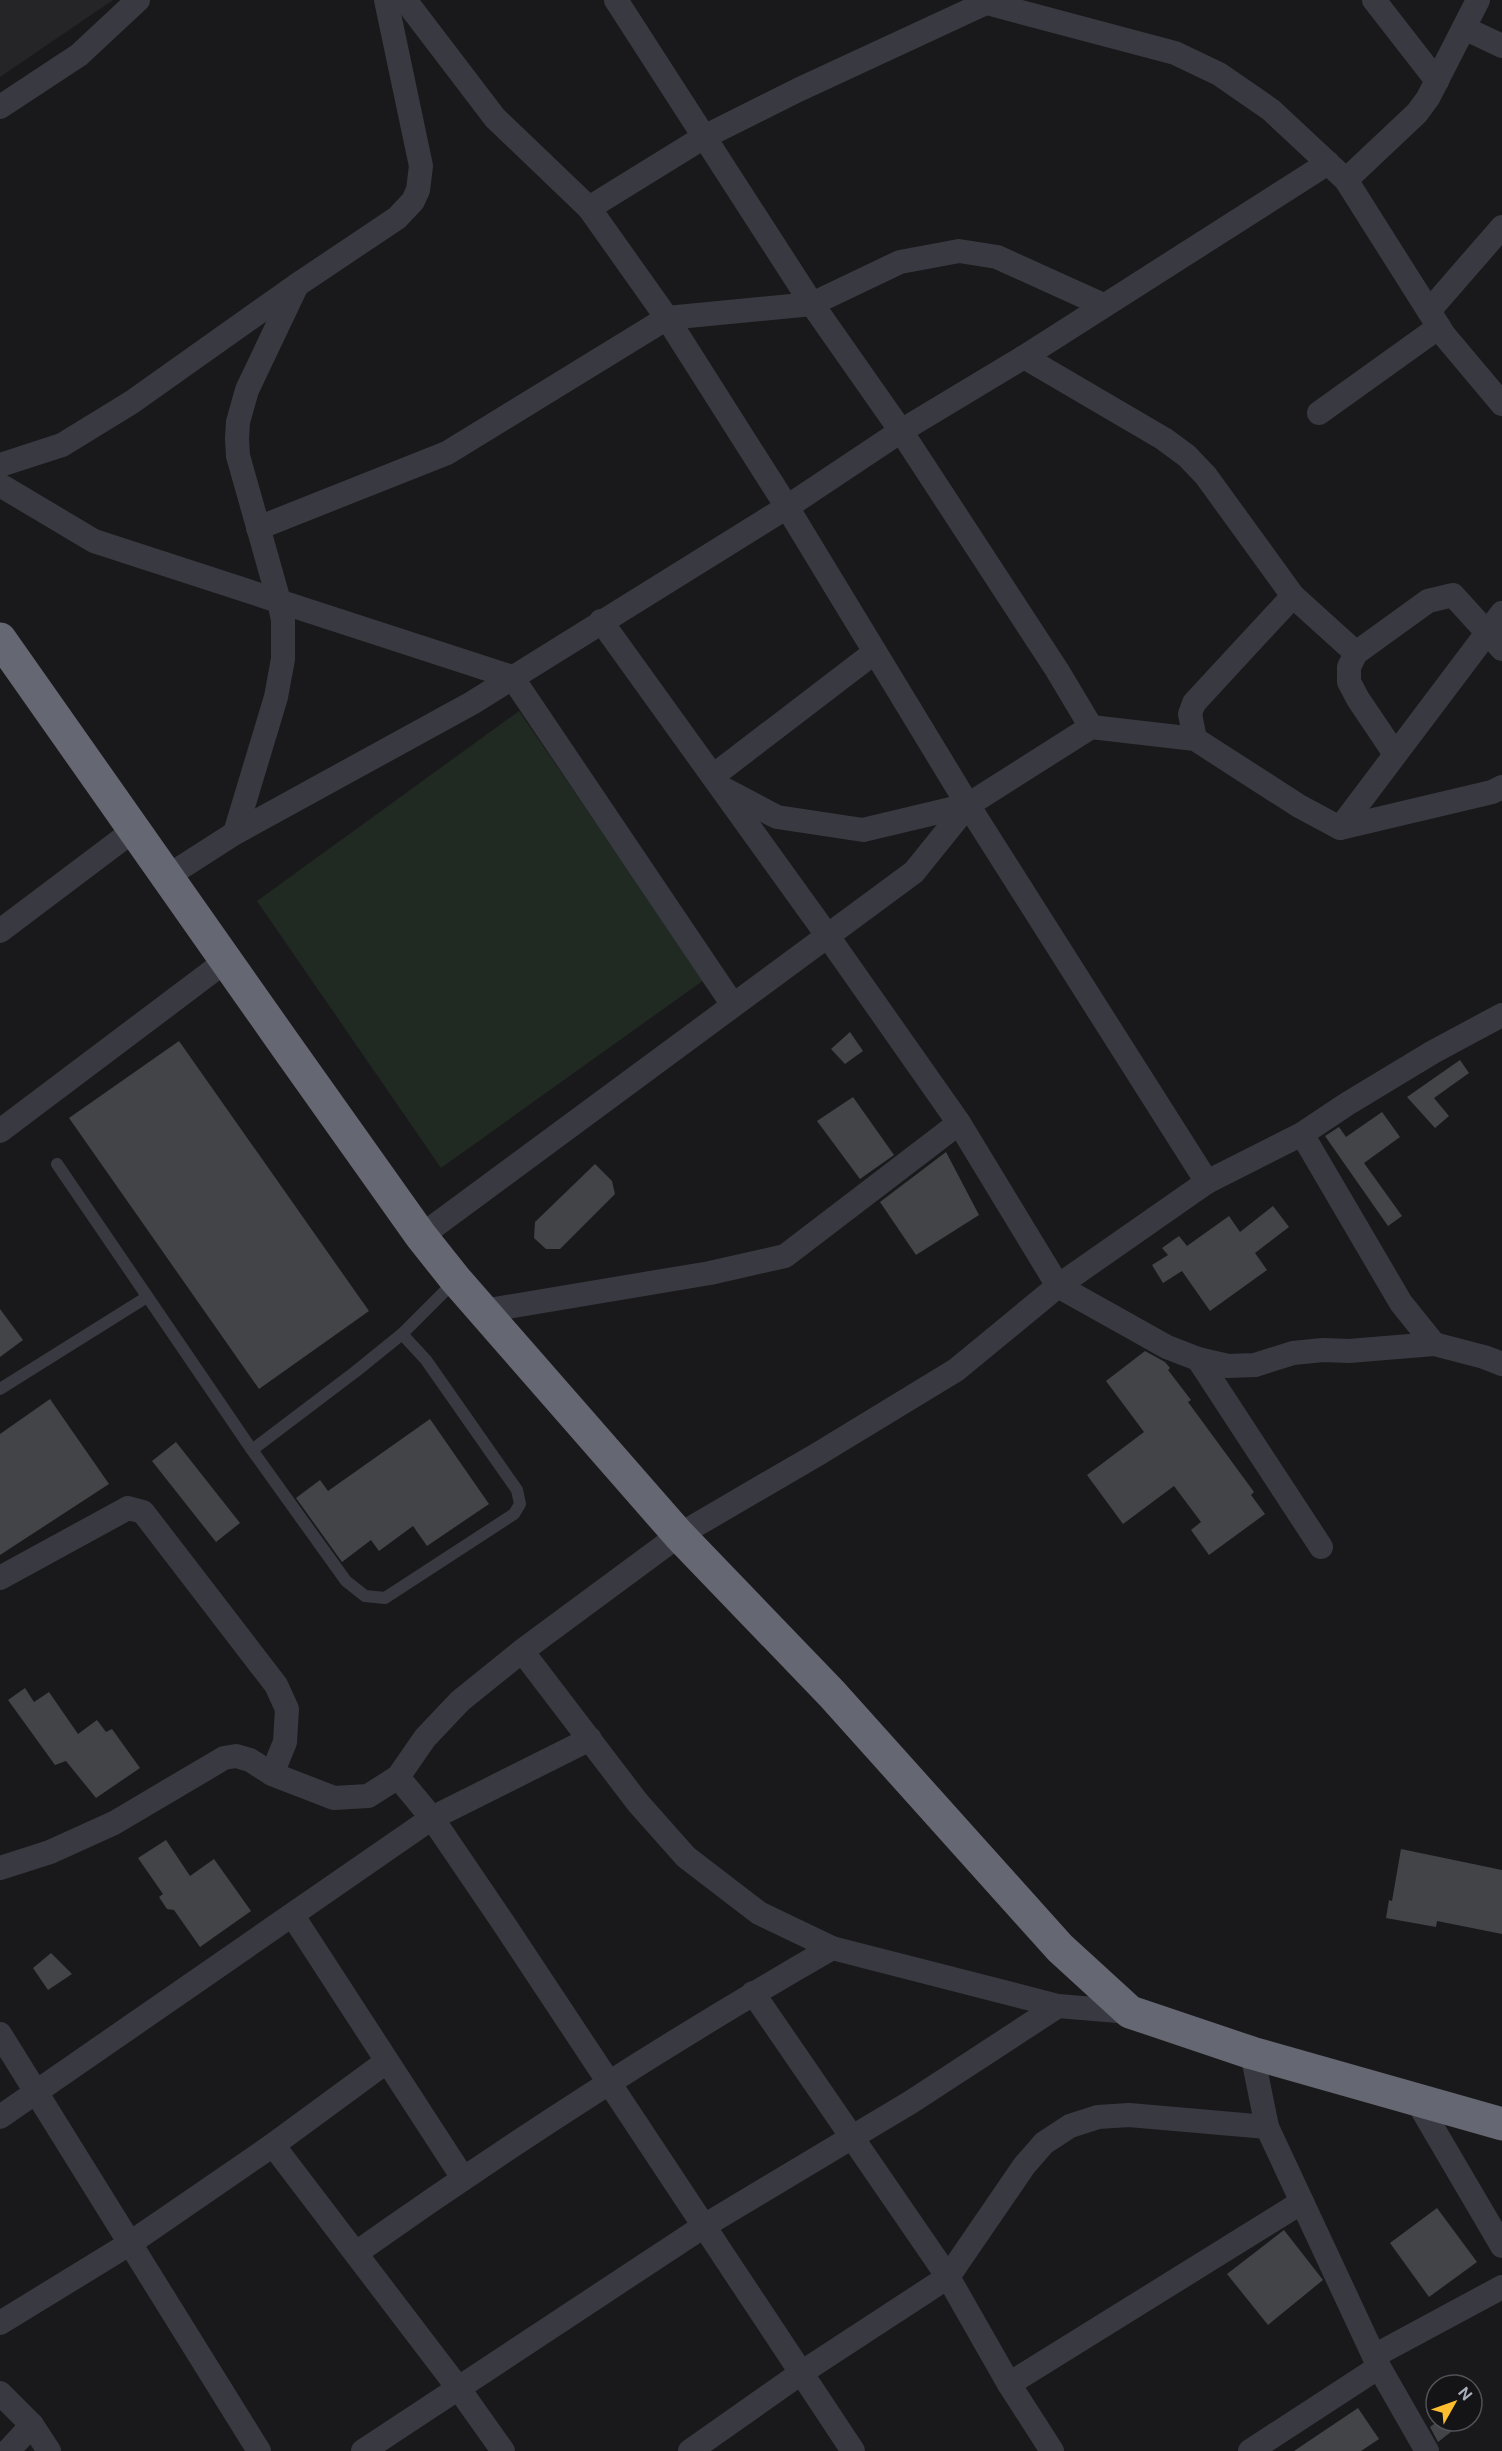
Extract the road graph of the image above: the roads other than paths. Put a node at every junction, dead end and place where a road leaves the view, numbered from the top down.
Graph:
1 (138, 0) edge
2 (386, 0) edge
3 (405, 0) edge
4 (616, 0) edge
5 (1374, 0) edge
6 (1478, 0) edge
7 (989, 2) edge
8 (1464, 28) junction
9 (1502, 46) edge
10 (1437, 81) junction
11 (0, 108) edge
12 (705, 137) junction
13 (1328, 163) junction
14 (1346, 180) junction
15 (589, 208) junction
16 (1502, 226) edge
17 (297, 285) junction
18 (812, 304) junction
19 (1103, 305) junction
20 (667, 318) junction
21 (1434, 319) junction
22 (1024, 357) junction
23 (1502, 405) edge
24 (1319, 413) dead end
25 (901, 431) junction
26 (0, 465) edge
27 (0, 485) edge
28 (787, 507) junction
29 (258, 528) junction
30 (1293, 596) junction
31 (279, 601) junction
32 (1502, 613) edge
33 (601, 621) junction
34 (1494, 640) edge
35 (875, 652) junction
36 (1356, 653) junction
37 (5, 657) edge
38 (512, 677) junction
39 (1091, 727) junction
40 (1195, 739) junction
41 (1395, 754) junction
42 (717, 782) junction
43 (1499, 791) edge
44 (968, 805) junction
45 (1340, 828) junction
46 (134, 830) junction
47 (235, 833) junction
48 (168, 876) junction
49 (4, 923) edge
50 (828, 934) junction
51 (227, 960) junction
52 (733, 1005) junction
53 (1502, 1015) edge
54 (959, 1123) junction
55 (0, 1131) edge
56 (1302, 1134) junction
57 (57, 1164) dead end
58 (1207, 1182) junction
59 (421, 1236) junction
60 (456, 1280) junction
61 (1058, 1286) junction
62 (147, 1297) junction
63 (483, 1311) junction
64 (402, 1334) junction
65 (1434, 1344) junction
66 (1198, 1359) junction
67 (1502, 1364) edge
68 (0, 1389) edge
69 (252, 1450) junction
70 (679, 1535) junction
71 (1321, 1547) dead end
72 (0, 1578) edge
73 (522, 1651) junction
74 (590, 1739) junction
75 (272, 1774) junction
76 (398, 1777) junction
77 (432, 1818) junction
78 (0, 1868) edge
79 (293, 1916) junction
80 (832, 1948) junction
81 (753, 1993) junction
82 (1058, 2007) junction
83 (1130, 2012) junction
84 (0, 2034) edge
85 (1252, 2053) junction
86 (386, 2062) junction
87 (609, 2082) junction
88 (35, 2092) junction
89 (1417, 2101) junction
90 (0, 2117) edge
91 (1502, 2124) edge
92 (1267, 2127) junction
93 (853, 2137) junction
94 (273, 2145) junction
95 (463, 2178) junction
96 (1302, 2202) junction
97 (704, 2226) junction
98 (129, 2244) junction
99 (1502, 2246) edge
100 (356, 2253) junction
101 (948, 2277) junction
102 (1502, 2287) edge
103 (0, 2323) edge
104 (1377, 2361) junction
105 (801, 2373) junction
106 (1009, 2385) junction
107 (459, 2389) junction
108 (0, 2393) edge
109 (32, 2425) junction
110 (8, 2451) edge
111 (49, 2451) edge
112 (259, 2451) edge
113 (363, 2451) edge
114 (503, 2451) edge
115 (690, 2451) edge
116 (853, 2451) edge
117 (1052, 2451) edge
118 (1250, 2451) edge
119 (1427, 2451) edge

1 - 11 street
2 - 17 street
3 - 15 street
4 - 12 street
5 - 10 street
6 - 8 street
7 - 12 street
7 - 13 street
8 - 9 street
8 - 10 street
10 - 14 street
12 - 15 street
12 - 18 street
13 - 14 street
13 - 19 street
14 - 21 street
15 - 20 street
16 - 21 street
17 - 26 street
17 - 29 street
18 - 19 street
18 - 20 street
18 - 25 street
19 - 22 street
20 - 28 street
20 - 29 street
21 - 23 street
21 - 24 street
22 - 25 street
22 - 30 street
25 - 28 street
25 - 39 street
27 - 31 street
28 - 33 street
28 - 35 street
29 - 31 street
30 - 36 street
30 - 40 street
31 - 38 street
31 - 47 street
32 - 34 street
33 - 38 street
33 - 42 street
34 - 36 street
34 - 41 street
35 - 42 street
35 - 44 street
36 - 41 street
37 - 46 highway
38 - 47 street
38 - 52 street
39 - 40 street
39 - 44 street
40 - 45 street
41 - 45 street
42 - 44 street
42 - 50 street
43 - 45 street
44 - 50 street
44 - 58 street
46 - 48 highway
46 - 49 street
47 - 48 street
48 - 51 highway
50 - 52 street
50 - 54 street
51 - 55 street
51 - 59 highway
52 - 59 street
53 - 56 street
54 - 61 street
54 - 63 street
56 - 58 street
56 - 65 street
57 - 62 lane
58 - 61 street
59 - 60 highway
60 - 63 highway
60 - 64 lane
61 - 66 street
61 - 70 street
62 - 68 lane
62 - 69 lane
63 - 70 highway
64 - 69 lane
64 - 69 lane
65 - 66 street
65 - 67 street
66 - 71 street
70 - 73 street
70 - 83 highway
72 - 75 street
73 - 74 street
73 - 76 street
74 - 77 street
74 - 80 street
75 - 76 street
75 - 78 street
76 - 77 street
77 - 79 street
77 - 87 street
79 - 86 street
79 - 88 street
80 - 81 street
80 - 82 street
81 - 87 street
81 - 93 street
82 - 83 street
82 - 93 street
83 - 85 highway
84 - 88 street
85 - 89 highway
85 - 92 street
86 - 94 street
86 - 95 street
87 - 95 street
87 - 97 street
88 - 90 street
88 - 98 street
89 - 91 highway
89 - 99 street
92 - 96 street
92 - 101 street
93 - 97 street
93 - 101 street
94 - 98 street
94 - 100 street
95 - 100 street
96 - 104 street
96 - 106 street
97 - 105 street
97 - 107 street
98 - 103 street
98 - 112 street
100 - 107 street
101 - 105 street
101 - 106 street
102 - 104 street
104 - 118 street
104 - 119 street
105 - 115 street
105 - 116 street
106 - 117 street
107 - 113 street
107 - 114 street
108 - 109 street
109 - 110 street
109 - 111 street

